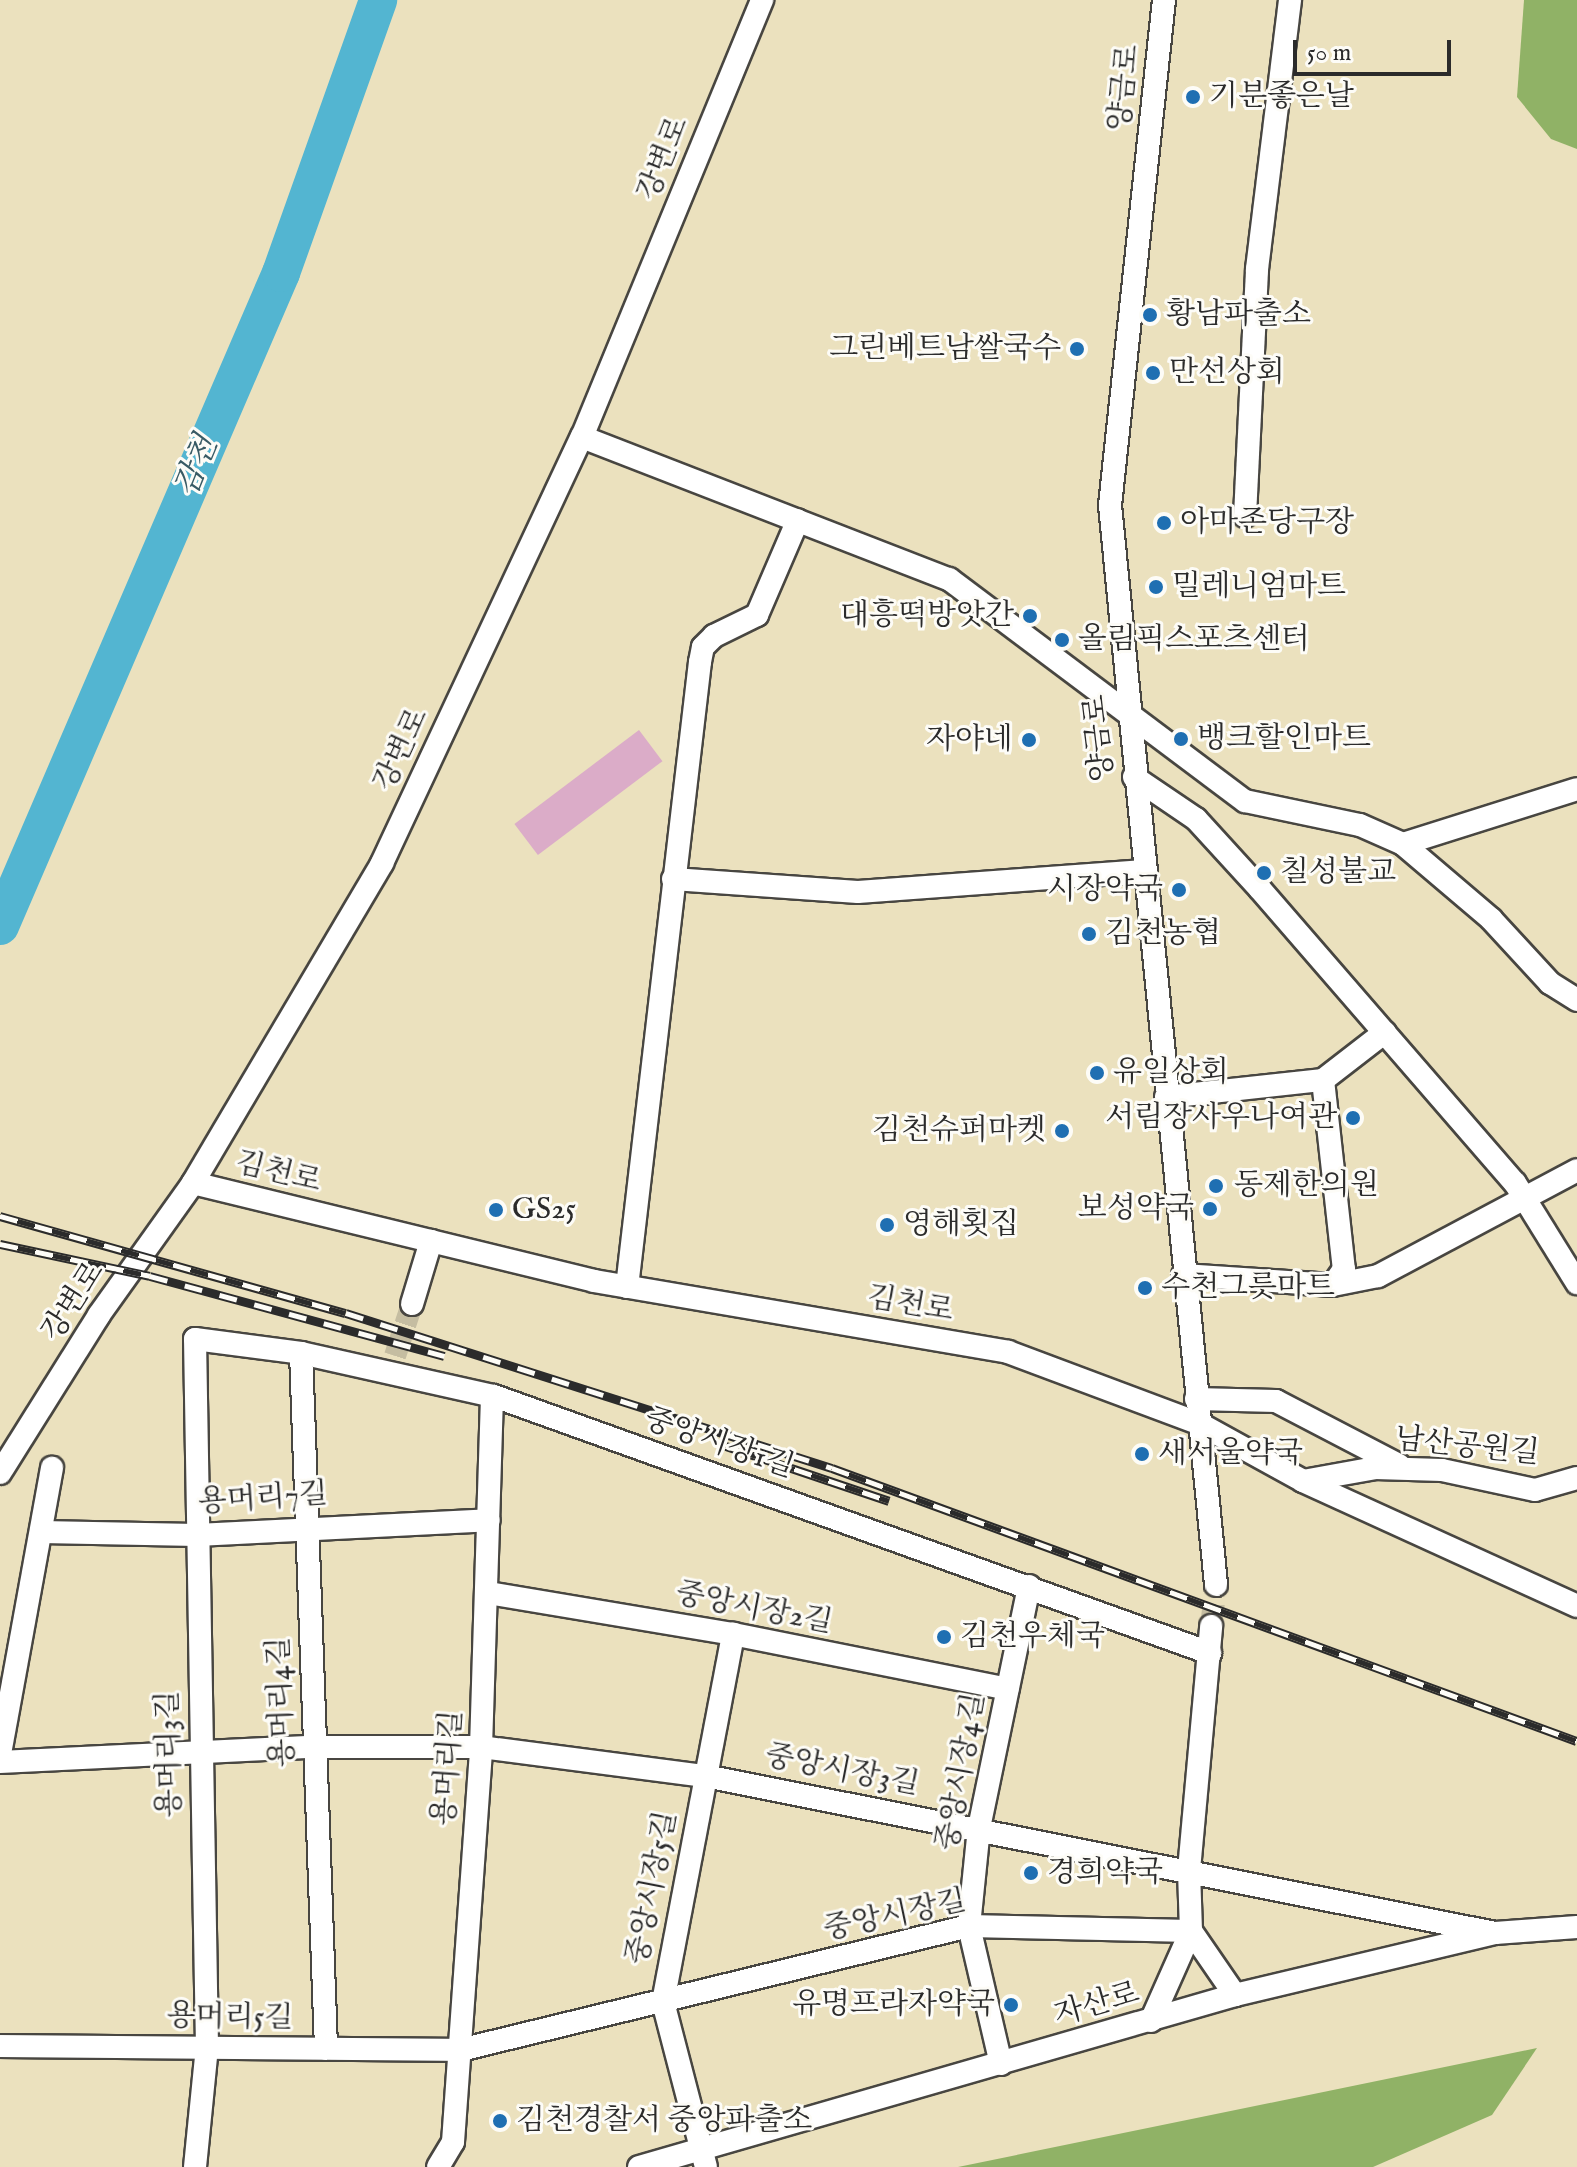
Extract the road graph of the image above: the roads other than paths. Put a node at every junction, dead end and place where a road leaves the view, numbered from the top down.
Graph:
1 (762, 0) edge
2 (1164, 0) edge
3 (1290, 0) edge
4 (582, 437) junction
5 (1245, 516) dead end
6 (798, 520) junction
7 (1127, 714) junction
8 (1134, 777) junction
9 (1577, 789) edge
10 (1403, 844) junction
11 (1144, 871) junction
12 (673, 879) junction
13 (1577, 1000) edge
14 (1385, 1032) junction
15 (1323, 1080) junction
16 (1166, 1097) junction
17 (1577, 1170) edge
18 (193, 1183) junction
19 (1524, 1198) junction
20 (431, 1241) junction
21 (1183, 1275) junction
22 (1577, 1283) edge
23 (1333, 1285) junction
24 (627, 1287) junction
25 (412, 1304) tunnel mouth
26 (195, 1339) joint
27 (301, 1353) junction
28 (492, 1396) junction
29 (1196, 1399) junction
30 (1198, 1423) junction
31 (52, 1468) dead end
32 (1408, 1469) junction
33 (0, 1473) edge
34 (1577, 1478) edge
35 (1303, 1481) junction
36 (489, 1520) junction
37 (307, 1526) junction
38 (41, 1532) junction
39 (197, 1535) junction
40 (1216, 1585) tunnel mouth
41 (1029, 1586) junction
42 (488, 1593) junction
43 (1577, 1606) edge
44 (1211, 1626) tunnel mouth
45 (733, 1634) junction
46 (1210, 1653) junction
47 (1008, 1689) junction
48 (312, 1747) junction
49 (481, 1747) junction
50 (200, 1752) junction
51 (0, 1754) edge
52 (0, 1762) edge
53 (705, 1776) junction
54 (979, 1828) junction
55 (1189, 1870) junction
56 (969, 1926) junction
57 (1577, 1927) edge
58 (1191, 1931) junction
59 (1495, 1933) junction
60 (1235, 1995) junction
61 (663, 2002) junction
62 (1151, 2021) junction
63 (0, 2046) edge
64 (207, 2047) junction
65 (326, 2049) junction
66 (460, 2050) junction
67 (1001, 2064) junction
68 (453, 2142) junction
69 (704, 2159) edge
70 (195, 2167) edge
71 (438, 2167) edge
72 (461, 2167) edge
73 (639, 2167) edge

1 - 4 street, 강변로
2 - 7 street, 양금로
3 - 5 street
4 - 6 street
4 - 18 street, 강변로
6 - 7 street
6 - 12 street
7 - 8 street, 양금로
7 - 10 street
8 - 11 street, 양금로
8 - 14 street
9 - 10 street
10 - 13 street
11 - 12 street
11 - 16 street, 양금로
12 - 24 street
14 - 15 street
14 - 19 street
15 - 16 street
15 - 23 street
16 - 21 street, 양금로
17 - 19 street
18 - 20 street, 김천로
18 - 33 street, 강변로
19 - 22 street
19 - 23 street
20 - 24 street, 김천로
20 - 25 street
21 - 23 street
21 - 29 street, 양금로
24 - 30 street, 김천로
26 - 27 street, 중앙시장1길
26 - 39 street, 용머리3길
27 - 28 street, 중앙시장1길
27 - 37 street, 용머리4길
28 - 36 street, 용머리길
28 - 41 street, 중앙시장1길
29 - 30 street, 양금로
29 - 32 street
30 - 35 street, 김천로
30 - 40 street
31 - 38 street
32 - 34 street, 남산공원길
32 - 35 street, 남산공원길
35 - 43 street, 김천로
36 - 37 street, 용머리7길
36 - 42 street, 용머리길
37 - 39 street, 용머리7길
37 - 48 street, 용머리4길
38 - 39 street, 용머리7길
38 - 51 street
39 - 50 street, 용머리3길
41 - 46 street, 중앙시장1길
41 - 47 street, 중앙시장4길
42 - 45 street, 중앙시장2길
42 - 49 street, 용머리길
44 - 46 street
45 - 47 street, 중앙시장2길
45 - 53 street, 중앙시장5길
46 - 55 street
47 - 54 street, 중앙시장4길
48 - 49 street, 중앙시장3길
48 - 50 street, 중앙시장3길
48 - 65 street, 용머리4길
49 - 53 street, 중앙시장3길
49 - 66 street, 용머리길
50 - 52 street, 중앙시장3길
50 - 64 street, 용머리3길
53 - 54 street, 중앙시장3길
53 - 61 street, 중앙시장5길
54 - 55 street, 중앙시장3길
54 - 56 street, 중앙시장4길
55 - 58 street
55 - 59 street, 중앙시장3길
56 - 58 street, 중앙시장길
56 - 61 street, 중앙시장길
56 - 67 street, 중앙시장4길
57 - 59 street, 자산로
58 - 60 street
58 - 62 street
59 - 60 street, 자산로
60 - 62 street, 자산로
61 - 66 street, 중앙시장길
61 - 69 street, 중앙시장5길
62 - 67 street, 자산로
63 - 64 street, 용머리5길
64 - 65 street, 용머리5길
64 - 70 street, 용머리3길
65 - 66 street, 용머리5길
66 - 68 street, 용머리길
67 - 69 street, 자산로
68 - 71 street, 용머리길
68 - 72 street, 용머리길
69 - 73 street, 자산로

